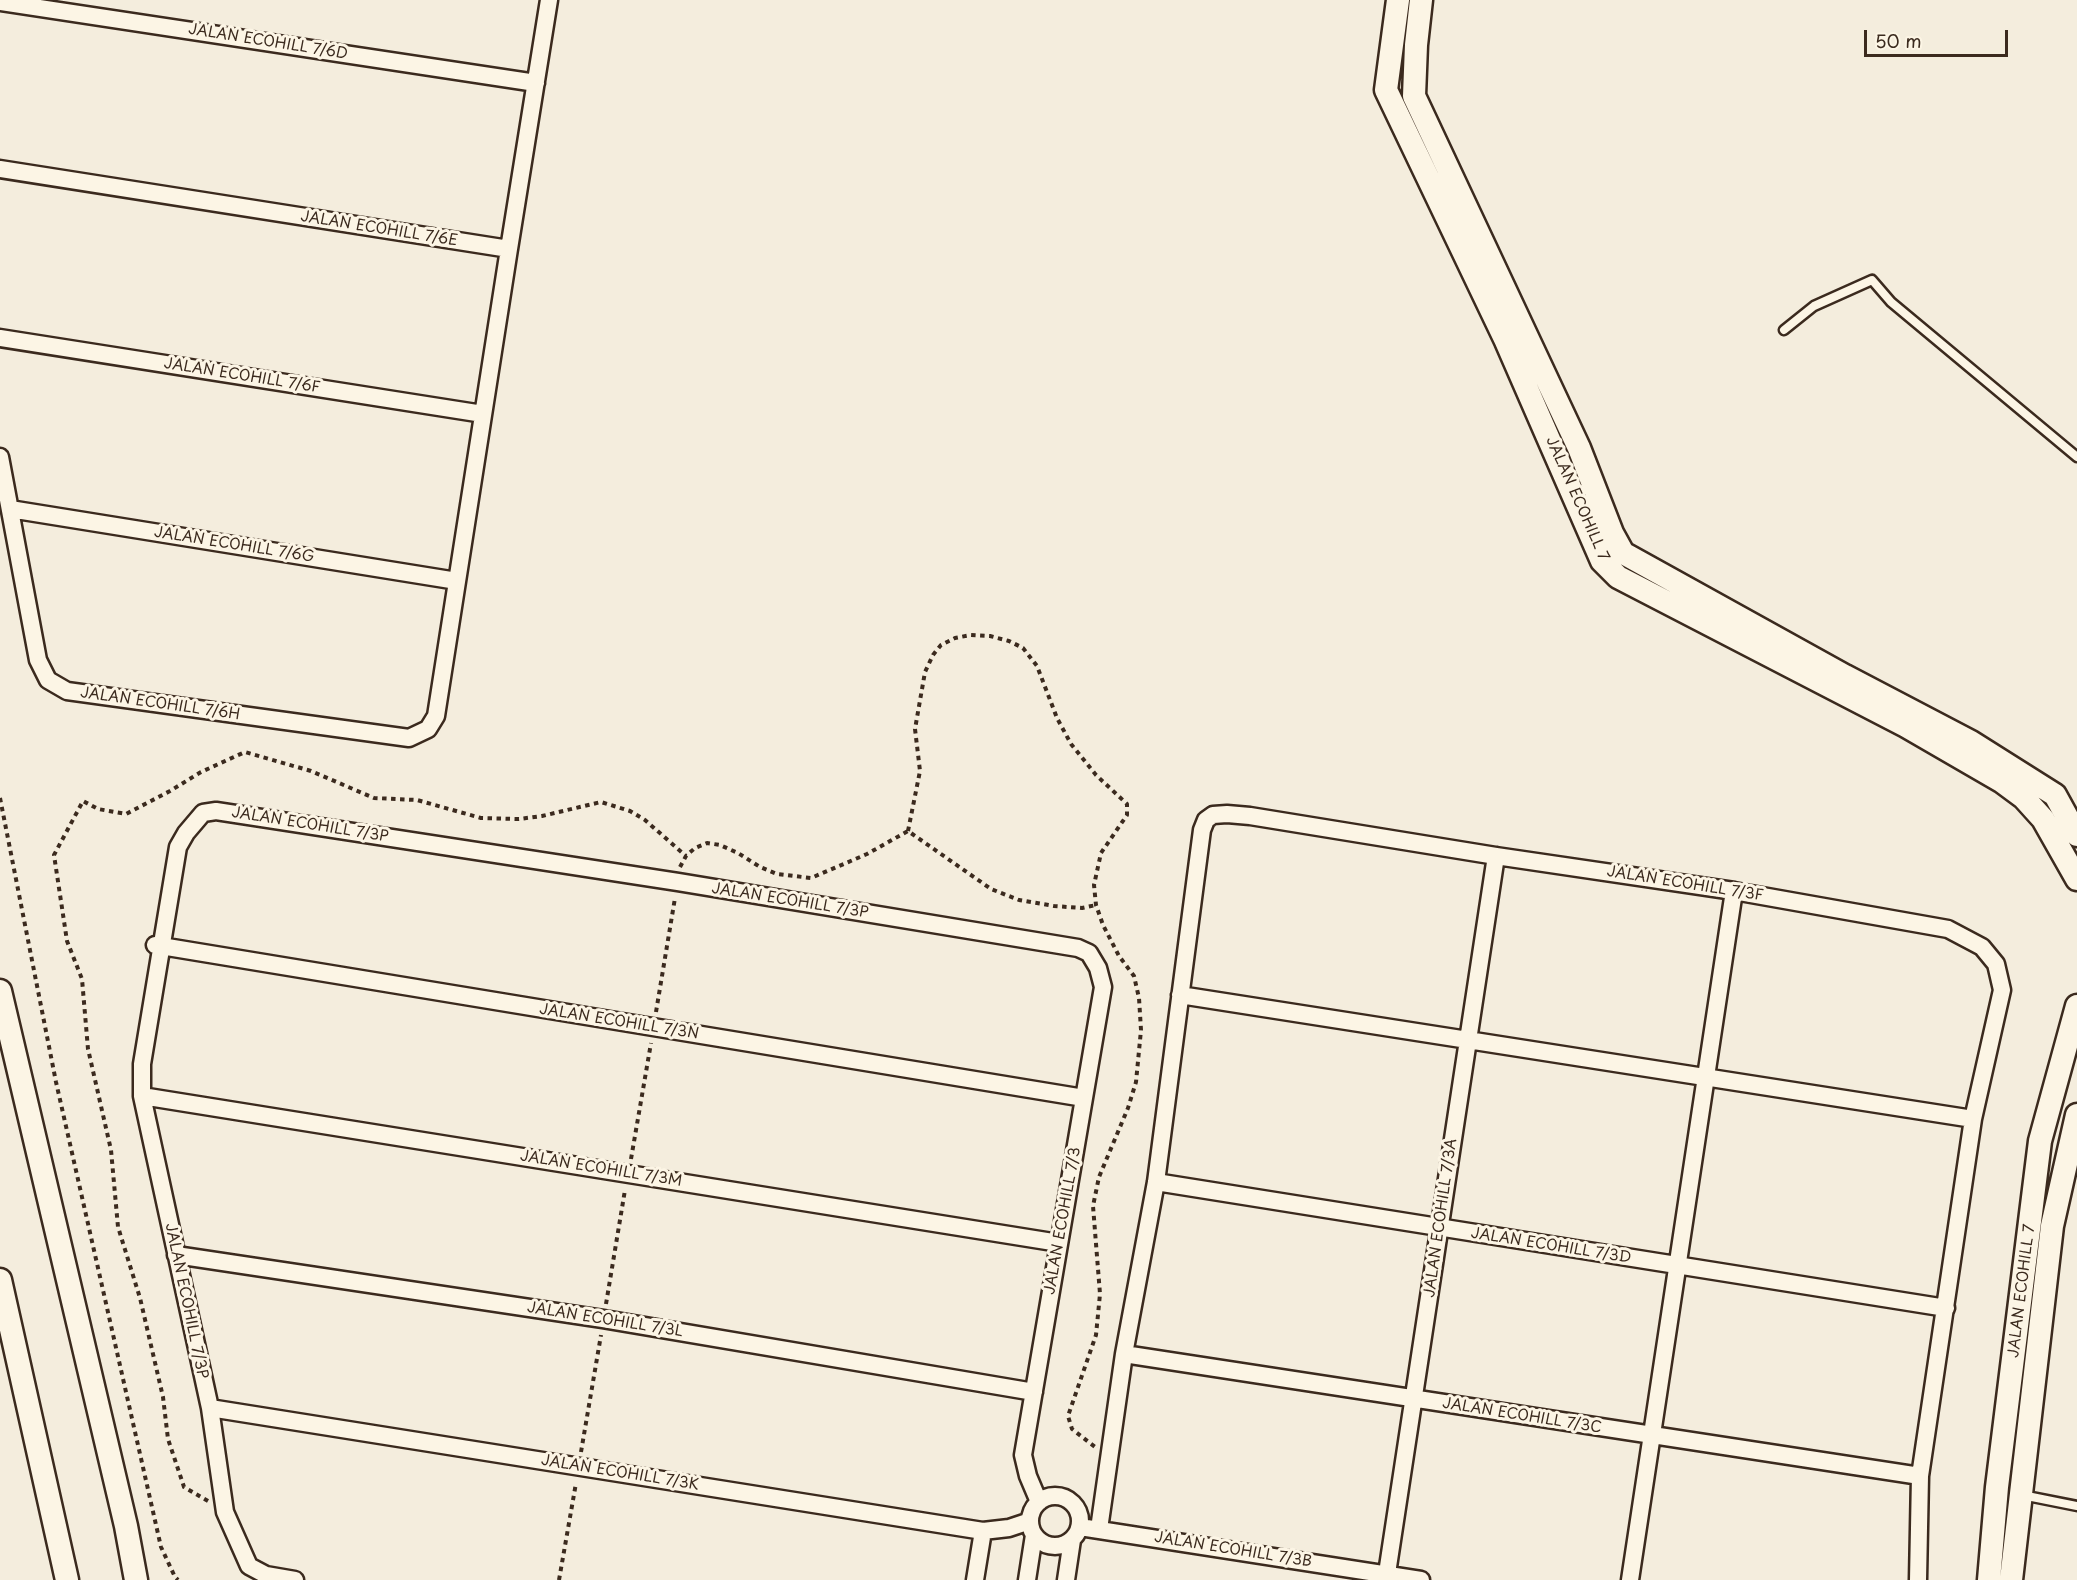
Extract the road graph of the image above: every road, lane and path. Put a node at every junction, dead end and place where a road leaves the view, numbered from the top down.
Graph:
1 (549, 0) edge
2 (1398, 0) edge
3 (1421, 0) edge
4 (0, 2) edge
5 (536, 83) junction
6 (0, 170) edge
7 (509, 249) junction
8 (1784, 330) dead end
9 (0, 338) edge
10 (483, 414) junction
11 (0, 457) edge
12 (2077, 457) edge
13 (10, 509) junction
14 (457, 581) junction
15 (0, 798) edge
16 (908, 831) junction
17 (2077, 835) edge
18 (686, 856) junction
19 (1496, 856) junction
20 (2077, 879) edge
21 (676, 882) junction
22 (1734, 891) junction
23 (1096, 905) junction
24 (158, 946) junction
25 (1078, 948) joint
26 (0, 990) edge
27 (1180, 995) junction
28 (2077, 1006) edge
29 (653, 1028) junction
30 (1468, 1041) junction
31 (1705, 1079) junction
32 (142, 1096) junction
33 (1084, 1098) junction
34 (2077, 1115) edge
35 (1973, 1119) junction
36 (628, 1173) junction
37 (1156, 1182) junction
38 (1440, 1228) junction
39 (1059, 1243) junction
40 (176, 1255) junction
41 (1677, 1266) junction
42 (0, 1280) edge
43 (1946, 1308) junction
44 (603, 1319) junction
45 (1124, 1354) junction
46 (1034, 1392) junction
47 (1414, 1399) junction
48 (210, 1408) junction
49 (1652, 1436) junction
50 (1110, 1455) junction
51 (579, 1467) junction
52 (1920, 1476) junction
53 (2022, 1495) junction
54 (1039, 1502) junction
55 (2077, 1506) edge
56 (225, 1512) junction
57 (126, 1526) junction
58 (1032, 1528) junction
59 (1099, 1529) junction
60 (983, 1531) junction
61 (1076, 1534) junction
62 (1387, 1577) edge
63 (67, 1580) edge
64 (136, 1580) edge
65 (152, 1580) edge
66 (178, 1580) edge
67 (295, 1580) edge
68 (559, 1580) edge
69 (975, 1580) edge
70 (1027, 1580) edge
71 (1066, 1580) edge
72 (1421, 1580) edge
73 (1630, 1580) edge
74 (1918, 1580) edge
75 (1989, 1580) edge
76 (2011, 1580) edge

1 - 5 street
2 - 20 street, JALAN ECOHILL 7
3 - 17 street
4 - 5 street, JALAN ECOHILL 7/6D
5 - 7 street
6 - 7 street, JALAN ECOHILL 7/6E
7 - 10 street
8 - 12 lane
9 - 10 street, JALAN ECOHILL 7/6F
10 - 14 street
11 - 13 street, JALAN ECOHILL 7/6H
13 - 14 street, JALAN ECOHILL 7/6G
13 - 14 street, JALAN ECOHILL 7/6H
15 - 66 path
16 - 18 path
16 - 23 path
16 - 23 path
18 - 21 path
18 - 56 path
19 - 22 street, JALAN ECOHILL 7/3F
19 - 27 street, JALAN ECOHILL 7/3F
19 - 30 street, JALAN ECOHILL 7/3A
21 - 24 street, JALAN ECOHILL 7/3P
21 - 25 street, JALAN ECOHILL 7/3P
21 - 29 path
22 - 31 street
22 - 35 street, JALAN ECOHILL 7/3F
23 - 50 path
24 - 29 street, JALAN ECOHILL 7/3N
24 - 32 street, JALAN ECOHILL 7/3P
25 - 33 street, JALAN ECOHILL 7/3
26 - 57 street
27 - 30 street
27 - 37 street
28 - 75 street, JALAN ECOHILL 7
29 - 33 street, JALAN ECOHILL 7/3N
29 - 36 path
30 - 31 street
30 - 38 street, JALAN ECOHILL 7/3A
31 - 35 street
31 - 41 street
32 - 36 street, JALAN ECOHILL 7/3M
32 - 40 street, JALAN ECOHILL 7/3P
33 - 39 street, JALAN ECOHILL 7/3
34 - 53 street
35 - 43 street, JALAN ECOHILL 7/3F
36 - 39 street, JALAN ECOHILL 7/3M
36 - 44 path
37 - 38 street, JALAN ECOHILL 7/3D
37 - 45 street
38 - 41 street, JALAN ECOHILL 7/3D
38 - 47 street, JALAN ECOHILL 7/3A
39 - 46 street, JALAN ECOHILL 7/3
40 - 44 street, JALAN ECOHILL 7/3L
40 - 48 street, JALAN ECOHILL 7/3P
41 - 43 street, JALAN ECOHILL 7/3D
41 - 49 street
42 - 63 street
43 - 52 street, JALAN ECOHILL 7/3F
44 - 46 street, JALAN ECOHILL 7/3L
44 - 51 path
45 - 47 street, JALAN ECOHILL 7/3C
45 - 50 street
46 - 54 street, JALAN ECOHILL 7/3
47 - 49 street, JALAN ECOHILL 7/3C
47 - 62 street, JALAN ECOHILL 7/3A
48 - 51 street, JALAN ECOHILL 7/3K
48 - 56 street, JALAN ECOHILL 7/3P
49 - 52 street, JALAN ECOHILL 7/3C
49 - 73 street
50 - 59 street
51 - 60 street, JALAN ECOHILL 7/3K
51 - 68 path
52 - 74 street, JALAN ECOHILL 7/3F
53 - 55 lane
53 - 76 street
54 - 58 street
54 - 61 street
56 - 67 street, JALAN ECOHILL 7/3P
57 - 64 street
57 - 65 street
58 - 60 street, JALAN ECOHILL 7/3K
58 - 61 street
58 - 70 street
59 - 61 street, JALAN ECOHILL 7/3B
59 - 62 street, JALAN ECOHILL 7/3B
60 - 69 street
61 - 71 street
62 - 72 street, JALAN ECOHILL 7/3B

